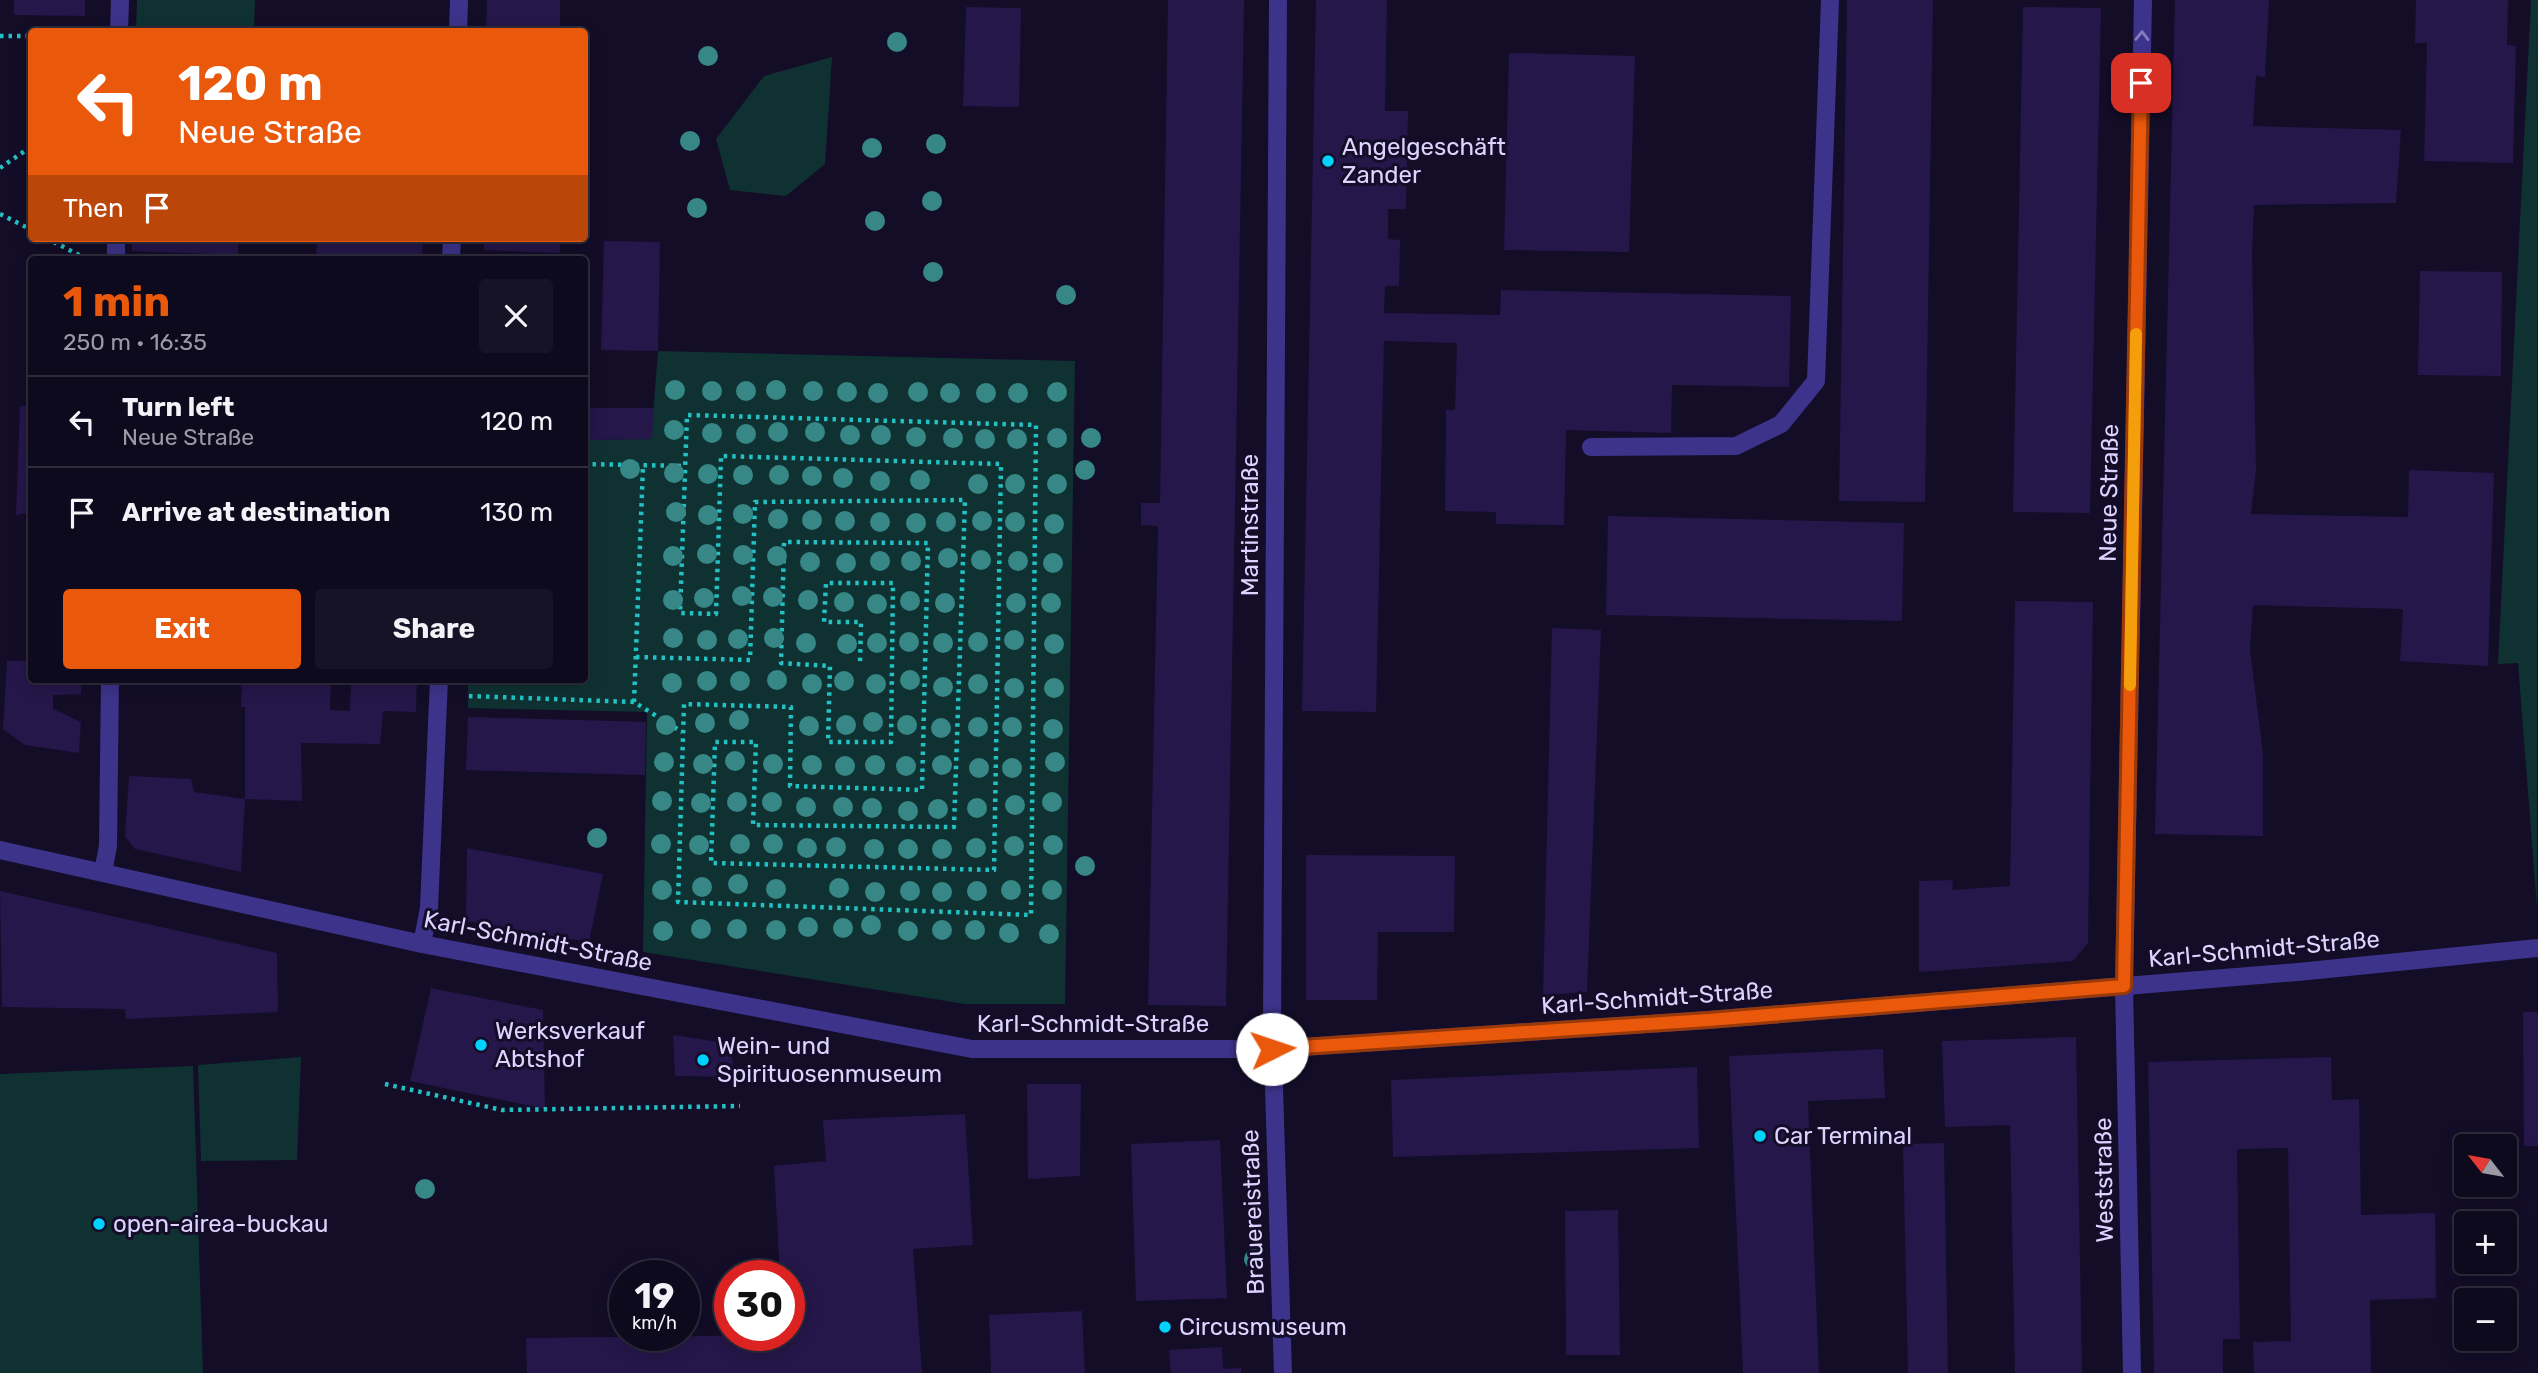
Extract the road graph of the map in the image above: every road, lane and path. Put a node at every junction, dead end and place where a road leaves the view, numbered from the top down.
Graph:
1 (120, 0) edge
2 (459, 0) edge
3 (1278, 0) edge
4 (1830, 0) edge
5 (2143, 0) edge
6 (120, 28) edge
7 (458, 28) edge
8 (0, 36) edge
9 (28, 36) edge
10 (28, 149) edge
11 (0, 168) edge
12 (0, 214) edge
13 (28, 228) edge
14 (54, 242) edge
15 (81, 256) edge
16 (1591, 447) dead end
17 (588, 464) edge
18 (643, 466) junction
19 (684, 466) junction
20 (636, 657) junction
21 (860, 664) dead end
22 (110, 683) edge
23 (438, 687) edge
24 (634, 702) junction
25 (683, 733) junction
26 (0, 850) edge
27 (103, 872) junction
28 (422, 944) junction
29 (2538, 948) edge
30 (2124, 986) junction
31 (1272, 1049) junction
32 (385, 1084) dead end
33 (740, 1106) dead end
34 (1283, 1373) edge
35 (2132, 1373) edge

1 - 6 street
2 - 7 street
3 - 31 street, Martinstraße
4 - 16 street
30 -> 5 street, Neue Straße
8 - 9 path
10 - 11 path
12 - 13 path
14 - 15 path
17 - 18 path
18 - 19 path
18 - 20 path
19 - 20 path
19 - 25 path
20 - 24 path
21 - 25 path
22 - 27 street
23 - 24 path
23 - 28 street
24 - 25 path
26 - 27 street, Karl-Schmidt-Straße
27 - 28 street, Karl-Schmidt-Straße
28 - 31 street, Karl-Schmidt-Straße
29 - 30 street, Karl-Schmidt-Straße
30 - 31 street, Karl-Schmidt-Straße
30 - 35 street, Weststraße
31 - 34 street, Brauereistraße
32 - 33 path

